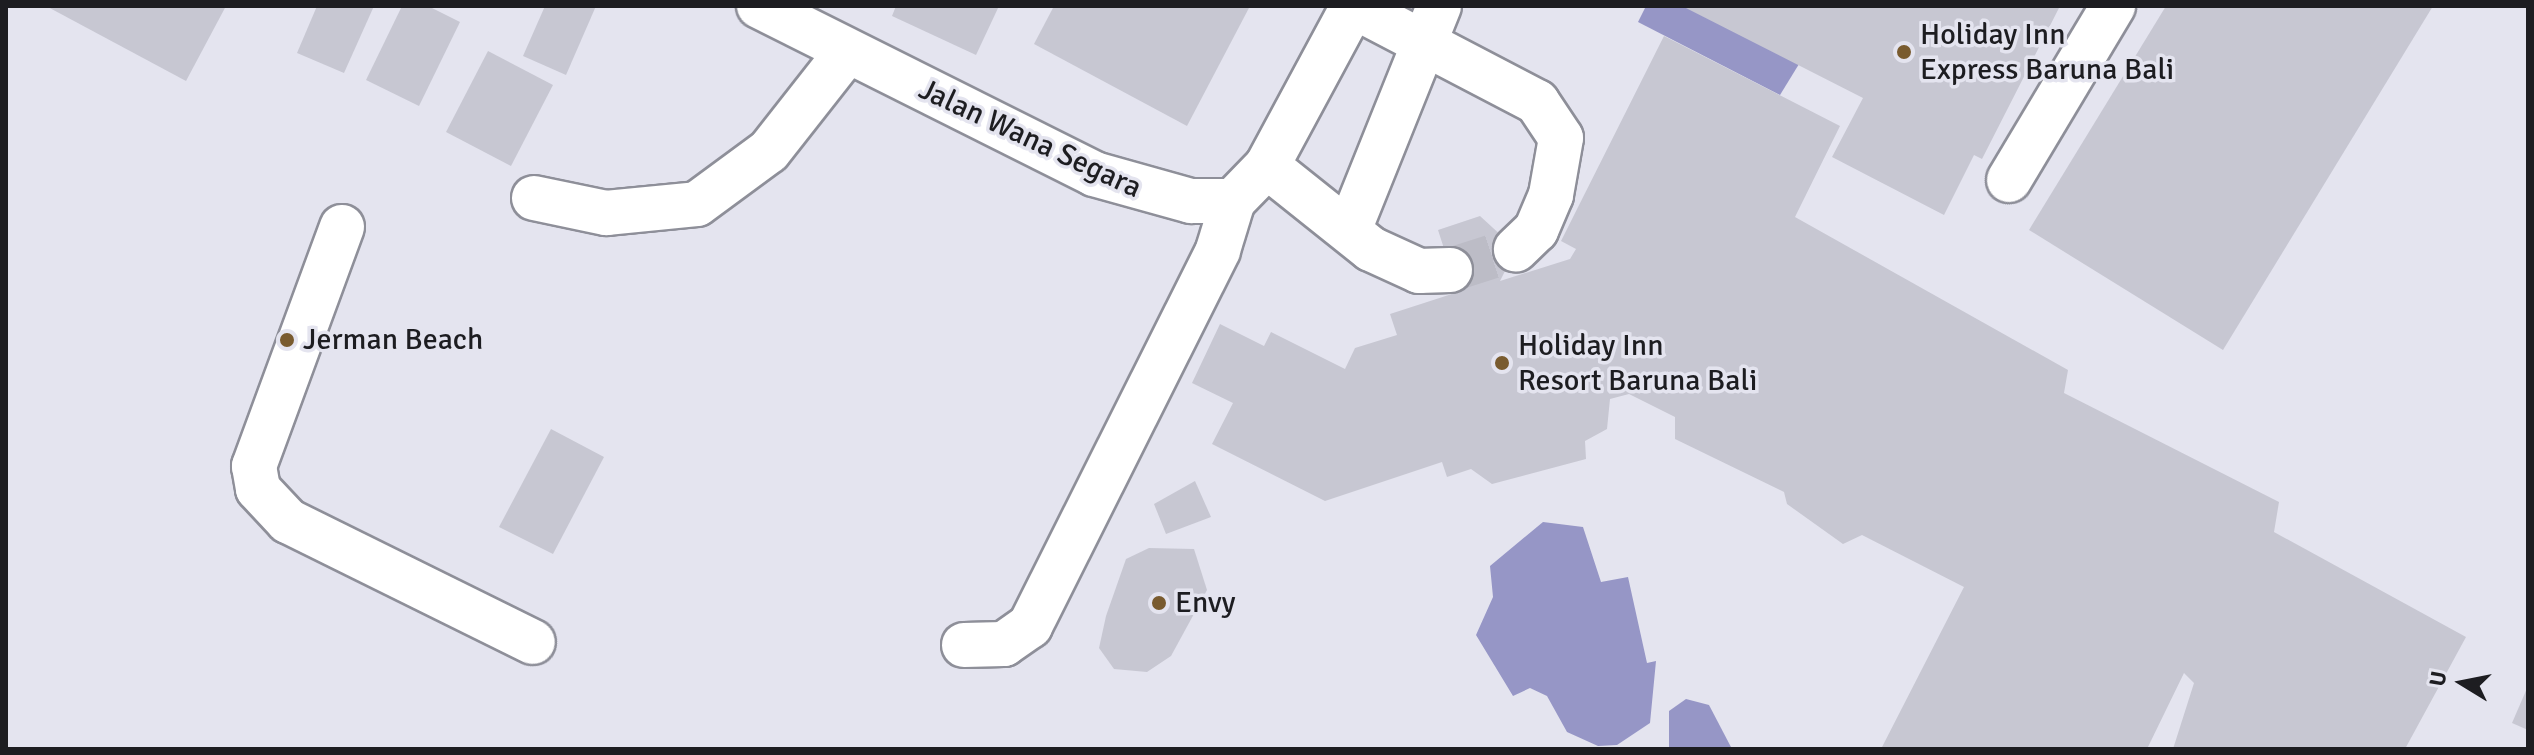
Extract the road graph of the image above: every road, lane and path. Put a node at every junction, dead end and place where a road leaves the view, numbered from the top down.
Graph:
1 (759, 6) edge
2 (1353, 6) edge
3 (2113, 6) edge
4 (1432, 24) edge
5 (846, 53) junction
6 (1267, 166) junction
7 (2009, 180) dead end
8 (534, 198) dead end
9 (1233, 201) junction
10 (342, 227) dead end
11 (1349, 230) junction
12 (1516, 249) tunnel mouth
13 (1450, 270) tunnel mouth
14 (533, 642) dead end
15 (964, 645) dead end

1 - 5 street, Jalan Wana Segara
2 - 4 street
2 - 6 street
3 - 7 street
4 - 11 street
4 - 12 street
5 - 8 street
5 - 9 street, Jalan Wana Segara
6 - 9 street
6 - 11 street
9 - 15 street
10 - 14 street
11 - 13 street

